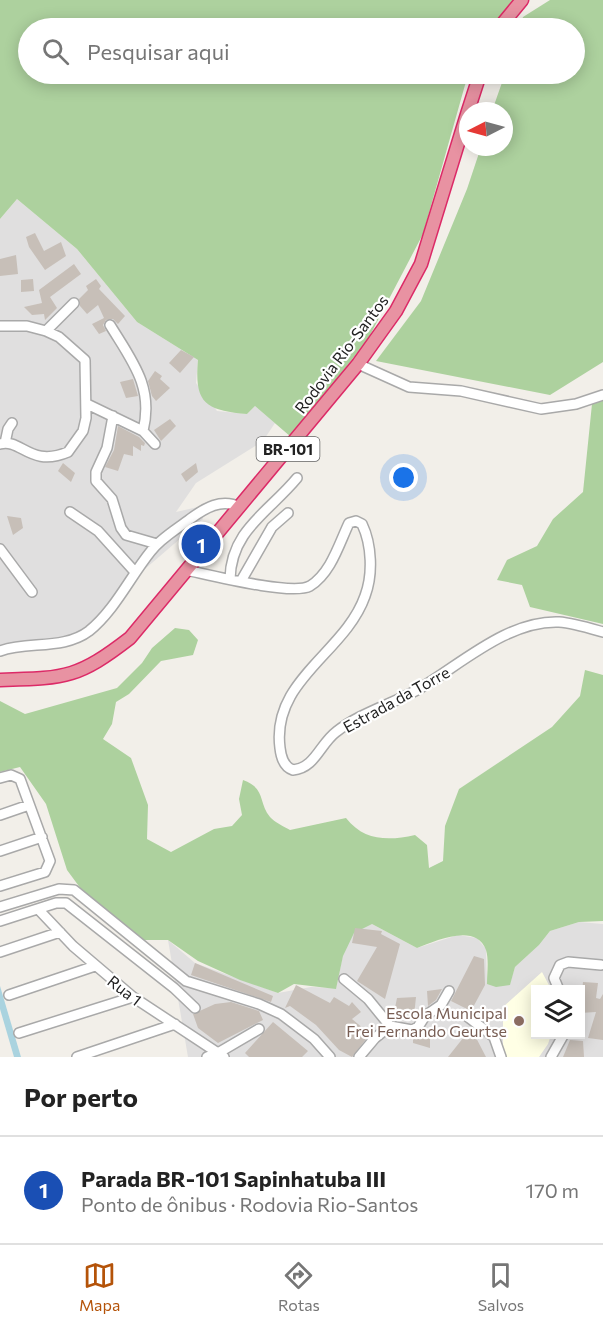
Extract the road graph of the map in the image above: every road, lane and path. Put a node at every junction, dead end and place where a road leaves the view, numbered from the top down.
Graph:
1 (522, 0) edge
2 (507, 18) edge
3 (477, 84) edge
4 (471, 102) edge
5 (459, 140) edge
6 (74, 303) dead end
7 (110, 325) dead end
8 (0, 326) edge
9 (46, 331) junction
10 (358, 364) junction
11 (603, 395) edge
12 (87, 404) junction
13 (113, 416) junction
14 (12, 423) dead end
15 (143, 431) junction
16 (3, 443) edge
17 (155, 444) dead end
18 (297, 478) dead end
19 (240, 507) junction
20 (70, 512) dead end
21 (288, 513) dead end
22 (157, 544) junction
23 (0, 549) edge
24 (186, 570) junction
25 (135, 572) junction
26 (230, 579) junction
27 (241, 581) junction
28 (32, 592) dead end
29 (603, 632) edge
30 (0, 651) edge
31 (0, 680) edge
32 (0, 778) edge
33 (29, 805) junction
34 (0, 815) edge
35 (42, 837) junction
36 (0, 851) edge
37 (0, 886) edge
38 (0, 907) edge
39 (38, 909) junction
40 (0, 921) edge
41 (60, 932) junction
42 (0, 952) edge
43 (601, 965) dead end
44 (95, 966) junction
45 (344, 980) dead end
46 (557, 985) edge
47 (449, 991) dead end
48 (9, 995) dead end
49 (133, 997) junction
50 (195, 1008) dead end
51 (468, 1017) dead end
52 (175, 1024) junction
53 (390, 1026) junction
54 (259, 1029) dead end
55 (18, 1033) dead end
56 (562, 1039) edge
57 (221, 1055) edge
58 (77, 1057) edge
59 (207, 1057) edge
60 (330, 1057) edge
61 (359, 1057) edge
62 (501, 1057) edge
63 (551, 1057) edge

1 - 2 highway
3 - 4 highway, Rodovia Rio-Santos / BR-101
5 - 10 highway, Rodovia Rio-Santos / BR-101
6 - 9 street
7 - 15 street
8 - 9 street
9 - 12 street
10 - 11 street
10 - 19 highway, Rodovia Rio-Santos / BR-101
12 - 13 street
12 - 16 street
13 - 15 street
13 - 22 street
14 - 16 street
15 - 17 street
18 - 26 street
19 - 22 street
19 - 24 highway, Rodovia Rio-Santos / BR-101
20 - 25 street
21 - 27 street
22 - 25 street
23 - 28 street
24 - 26 street, Estrada da Torre
24 - 31 highway, Rodovia Rio-Santos / BR-101
25 - 30 street
26 - 27 street, Estrada da Torre
27 - 29 street, Estrada da Torre
32 - 33 street
33 - 34 street
33 - 35 street
35 - 36 street
35 - 37 street
38 - 60 street
39 - 40 street
39 - 41 street, Rua 1
39 - 50 street
41 - 42 street
41 - 44 street, Rua 1
43 - 46 street
44 - 48 street
44 - 49 street, Rua 1
45 - 53 street
47 - 53 street
49 - 52 street, Rua 1
49 - 55 street
51 - 62 street
52 - 57 street, Rua 1
52 - 58 street
53 - 61 street
54 - 57 street
56 - 63 street
57 - 59 street

